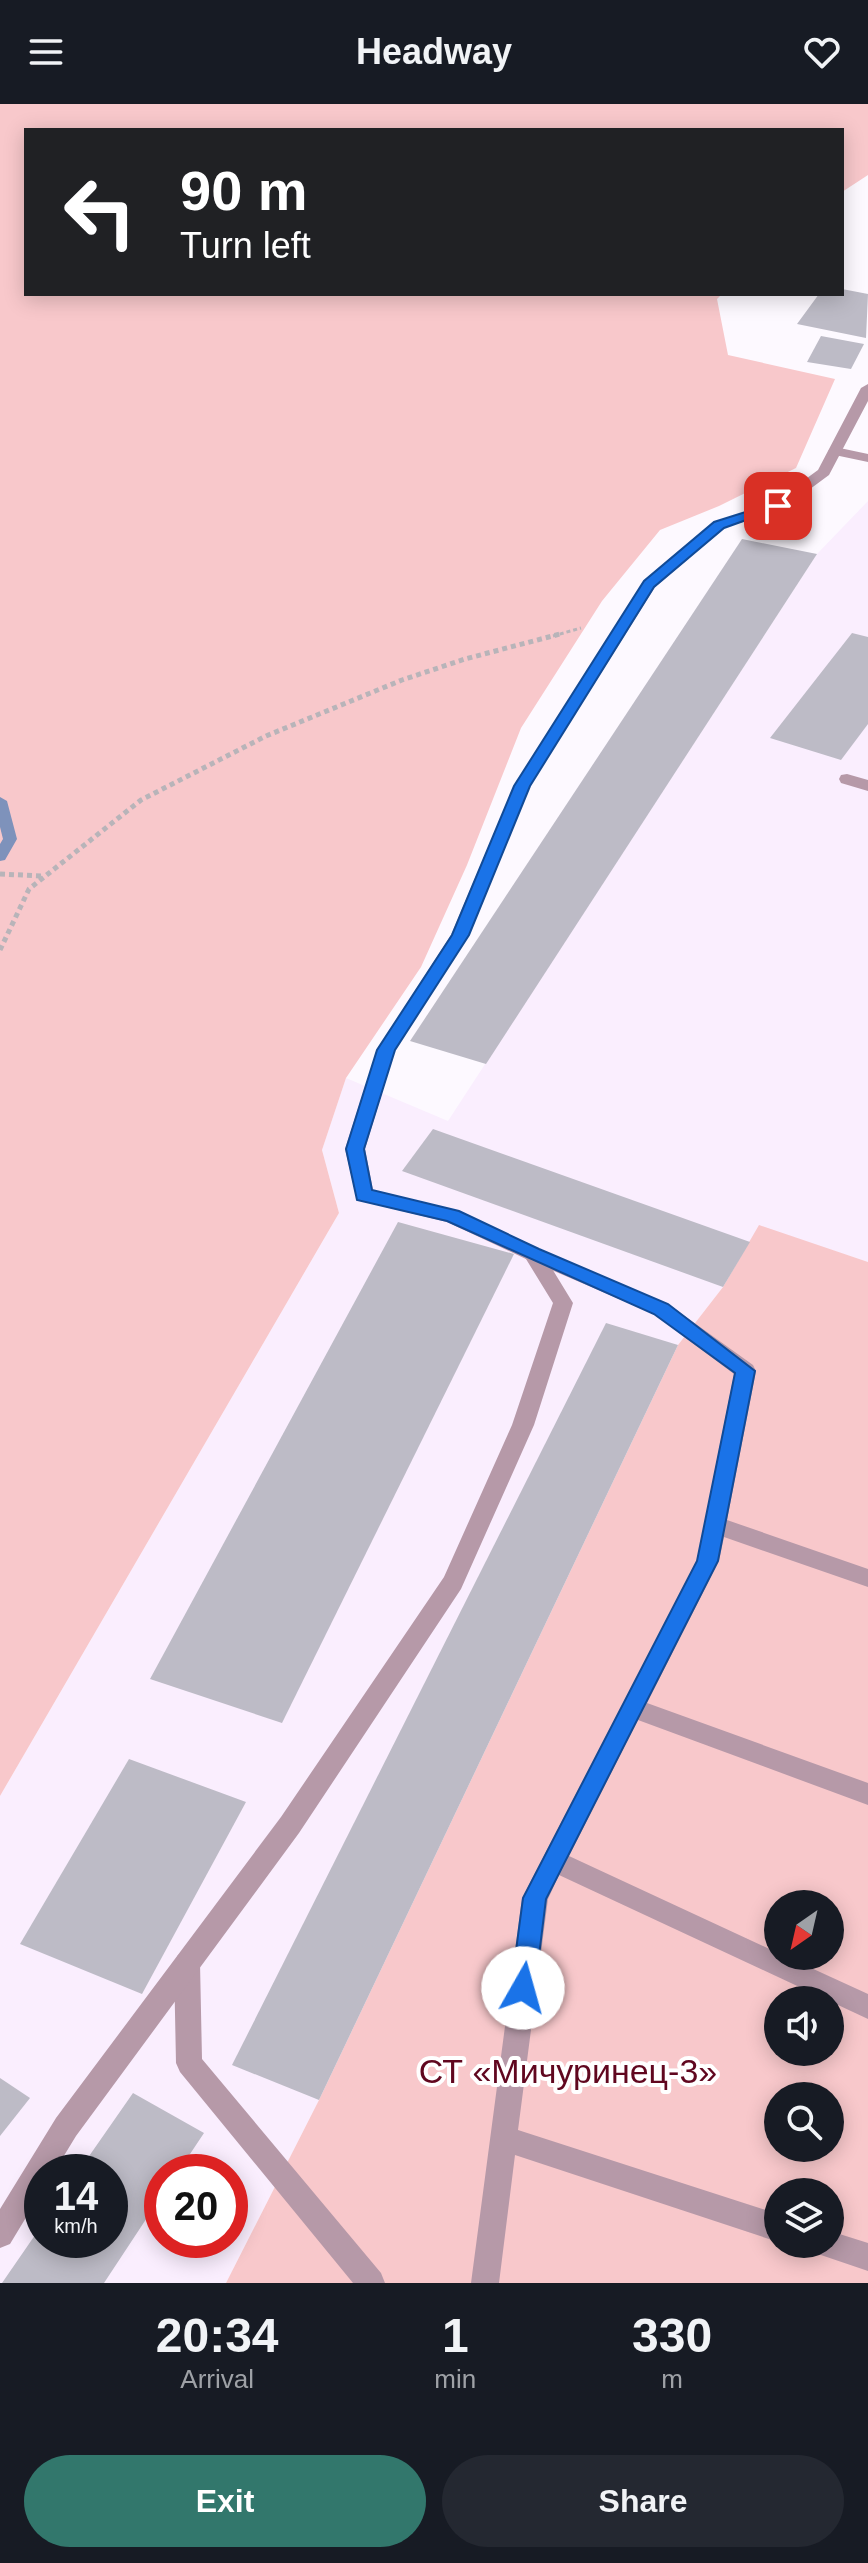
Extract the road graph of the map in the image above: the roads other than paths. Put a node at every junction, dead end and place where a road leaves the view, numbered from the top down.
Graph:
1 (868, 388) edge
2 (835, 451) junction
3 (868, 458) edge
4 (847, 779) dead end
5 (868, 786) edge
6 (533, 1254) junction
7 (715, 1525) junction
8 (868, 1578) edge
9 (632, 1708) junction
10 (868, 1794) edge
11 (554, 1861) junction
12 (187, 1963) junction
13 (868, 2007) edge
14 (504, 2138) junction
15 (764, 2223) edge
16 (0, 2234) edge
17 (844, 2249) edge
18 (868, 2257) edge
19 (371, 2283) edge
20 (485, 2283) edge

1 - 2 street
2 - 3 street
2 - 6 street
4 - 5 street
6 - 7 street
6 - 12 street
7 - 8 street
7 - 9 street
9 - 10 street
9 - 11 street
11 - 13 street
11 - 14 street
12 - 16 street
12 - 19 street
14 - 15 street
14 - 20 street
17 - 18 street

